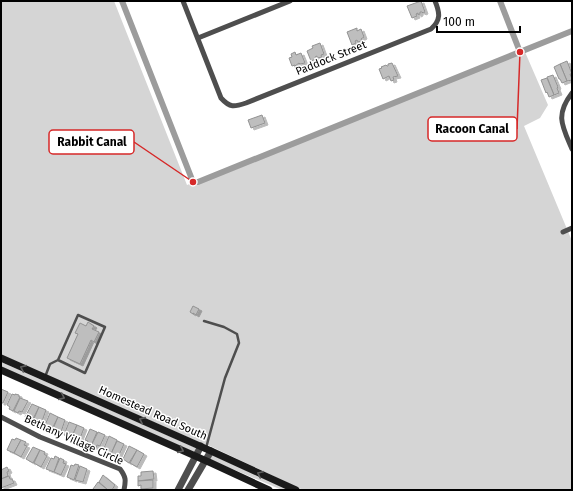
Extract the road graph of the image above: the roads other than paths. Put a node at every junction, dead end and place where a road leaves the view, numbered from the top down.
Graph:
1 (183, 1) edge
2 (290, 1) edge
3 (435, 1) edge
4 (198, 38) junction
5 (572, 93) edge
6 (572, 149) edge
7 (572, 228) edge
8 (563, 232) dead end
9 (204, 321) dead end
10 (1, 358) edge
11 (58, 360) junction
12 (1, 370) edge
13 (45, 378) junction
14 (1, 417) edge
15 (206, 448) junction
16 (195, 456) junction
17 (205, 460) junction
18 (124, 490) edge
19 (178, 490) edge
20 (188, 490) edge
21 (269, 490) edge
22 (296, 490) edge

1 - 4 street
2 - 4 street
3 - 4 street, Paddock Street
5 - 6 street
7 - 8 street
9 - 15 lane
13 -> 10 main road, Homestead Road South
11 - 11 lane
11 - 13 lane
12 -> 16 main road, Homestead Road South
15 -> 13 main road, Homestead Road South
14 - 18 street, Bethany Village Circle
15 - 16 street
15 - 17 street
22 -> 15 main road, Homestead Road South
16 - 17 main road, Homestead Road South
16 - 19 street
17 - 20 street
17 - 21 main road, Homestead Road South

